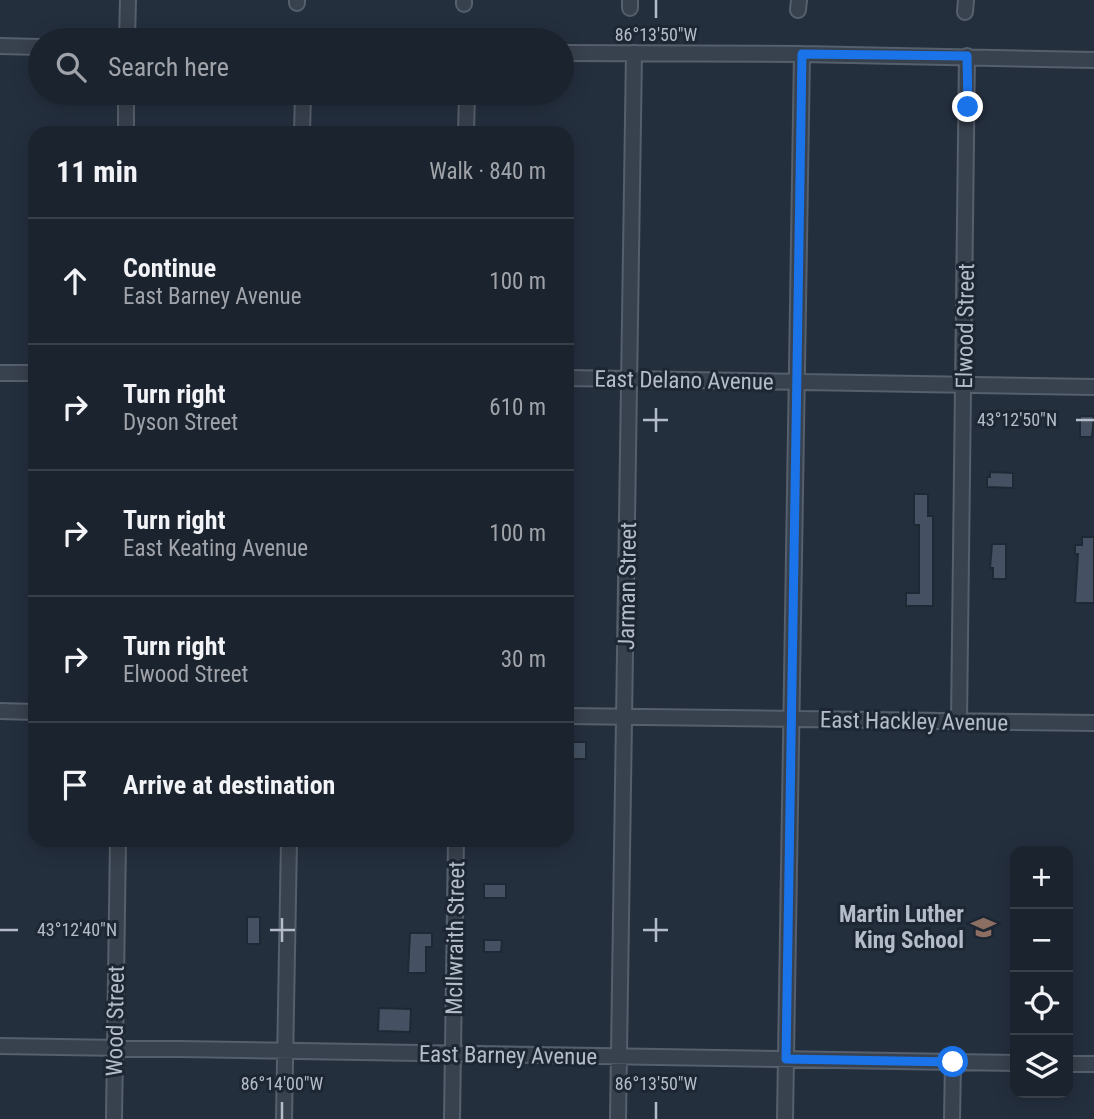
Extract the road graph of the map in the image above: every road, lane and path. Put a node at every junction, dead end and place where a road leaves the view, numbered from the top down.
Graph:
1 (128, 0) edge
2 (127, 28) edge
3 (0, 46) edge
4 (28, 47) edge
5 (635, 52) junction
6 (574, 53) edge
7 (802, 54) junction
8 (967, 56) junction
9 (1094, 60) edge
10 (126, 105) edge
11 (303, 105) edge
12 (467, 105) edge
13 (126, 126) edge
14 (302, 126) edge
15 (466, 126) edge
16 (0, 373) edge
17 (28, 373) edge
18 (574, 378) edge
19 (630, 379) junction
20 (796, 382) junction
21 (964, 385) junction
22 (1094, 387) edge
23 (0, 711) edge
24 (28, 712) edge
25 (574, 716) edge
26 (625, 717) junction
27 (792, 719) junction
28 (959, 722) junction
29 (1094, 723) edge
30 (118, 847) edge
31 (289, 847) edge
32 (456, 847) edge
33 (0, 1046) edge
34 (114, 1048) junction
35 (286, 1051) junction
36 (453, 1054) junction
37 (619, 1056) junction
38 (786, 1059) junction
39 (953, 1062) junction
40 (1010, 1063) edge
41 (1073, 1064) edge
42 (1094, 1064) edge
43 (114, 1119) edge
44 (284, 1119) edge
45 (452, 1119) edge
46 (618, 1119) edge
47 (785, 1119) edge
48 (952, 1119) edge

1 - 2 street
3 - 4 street
5 - 6 street
5 - 7 street
5 - 19 street, Jarman Street
7 - 8 street
7 - 20 street
8 - 9 street
8 - 21 street, Elwood Street
10 - 13 street
11 - 14 street
12 - 15 street
16 - 17 street
18 - 19 street, East Delano Avenue
19 - 20 street, East Delano Avenue
19 - 26 street, Jarman Street
20 - 21 street, East Delano Avenue
20 - 27 street
21 - 22 street, East Delano Avenue
21 - 28 street, Elwood Street
23 - 24 street
25 - 26 street, East Hackley Avenue
26 - 27 street, East Hackley Avenue
26 - 37 street, Jarman Street
27 - 28 street, East Hackley Avenue
27 - 38 street
28 - 29 street, East Hackley Avenue
30 - 34 street, Wood Street
31 - 35 street
32 - 36 street, McIlwraith Street
33 - 34 street, East Barney Avenue
34 - 35 street, East Barney Avenue
34 - 43 street, Wood Street
35 - 36 street, East Barney Avenue
35 - 44 street
36 - 37 street, East Barney Avenue
36 - 45 street, McIlwraith Street
37 - 38 street, East Barney Avenue
37 - 46 street, Jarman Street
38 - 39 street, East Barney Avenue
38 - 47 street
39 - 40 street, East Barney Avenue
39 - 48 street
41 - 42 street

